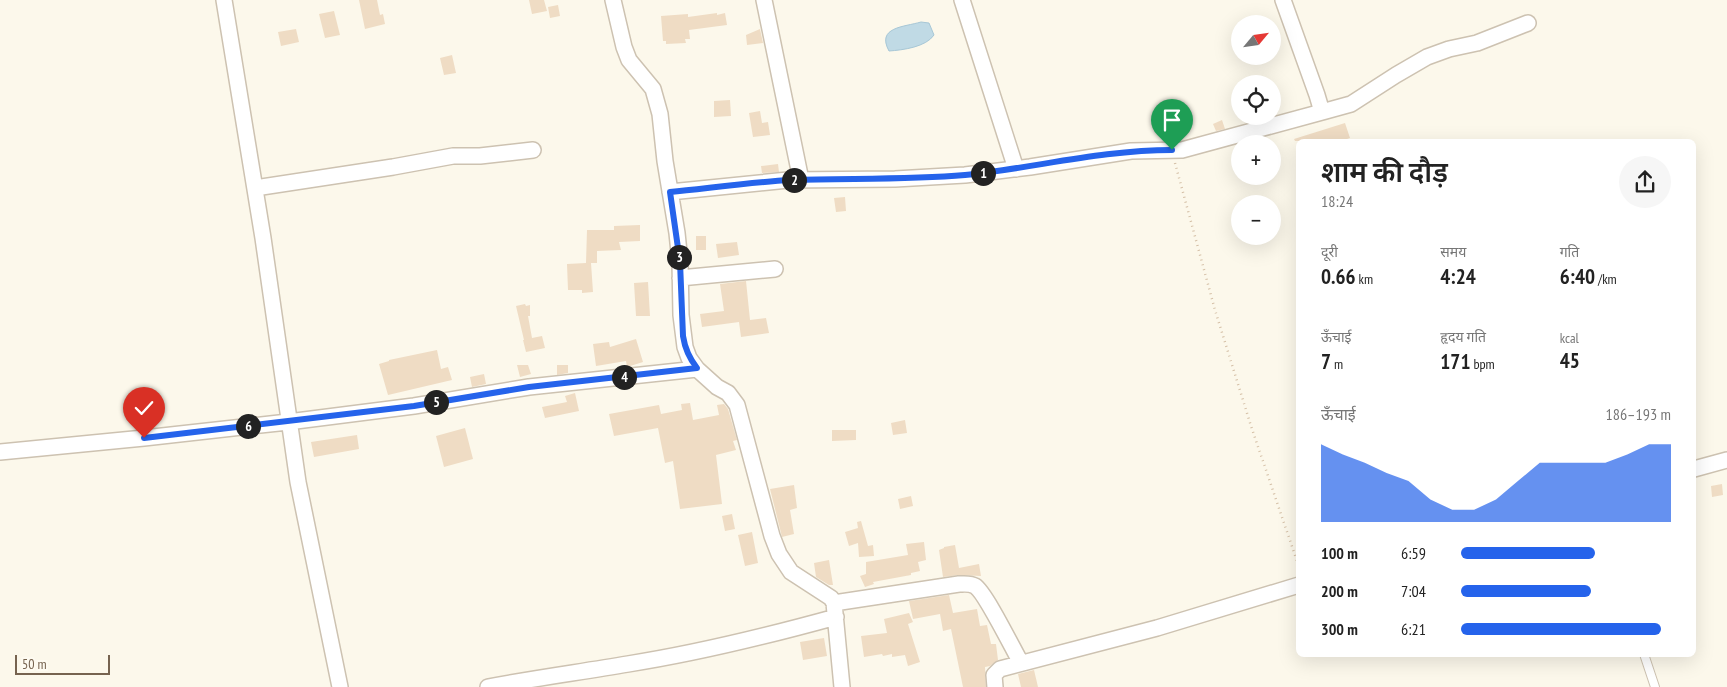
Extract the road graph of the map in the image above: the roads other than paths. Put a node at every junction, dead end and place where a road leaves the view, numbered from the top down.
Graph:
1 (224, 0) edge
2 (613, 0) edge
3 (764, 0) edge
4 (962, 0) edge
5 (1283, 0) edge
6 (1528, 23) dead end
7 (1322, 112) junction
8 (533, 150) dead end
9 (1016, 169) junction
10 (801, 180) junction
11 (255, 188) junction
12 (670, 192) junction
13 (775, 269) dead end
14 (680, 278) junction
15 (697, 368) junction
16 (288, 422) junction
17 (0, 452) edge
18 (1727, 460) edge
19 (1696, 468) edge
20 (1296, 586) edge
21 (835, 610) junction
22 (1645, 657) edge
23 (1021, 664) junction
24 (340, 687) edge
25 (488, 687) edge
26 (842, 687) edge
27 (995, 687) edge
28 (1655, 687) edge

1 - 11 street
2 - 12 street
3 - 10 street
4 - 9 street
5 - 7 street
6 - 7 street
7 - 9 street
8 - 11 street
9 - 10 street
10 - 12 street
11 - 16 street
12 - 14 street
13 - 14 street
14 - 15 street
15 - 16 street
15 - 21 street
16 - 17 street
16 - 24 street
18 - 19 street
20 - 23 street
21 - 23 street
21 - 25 street
21 - 26 street
22 - 28 lane
23 - 27 street

